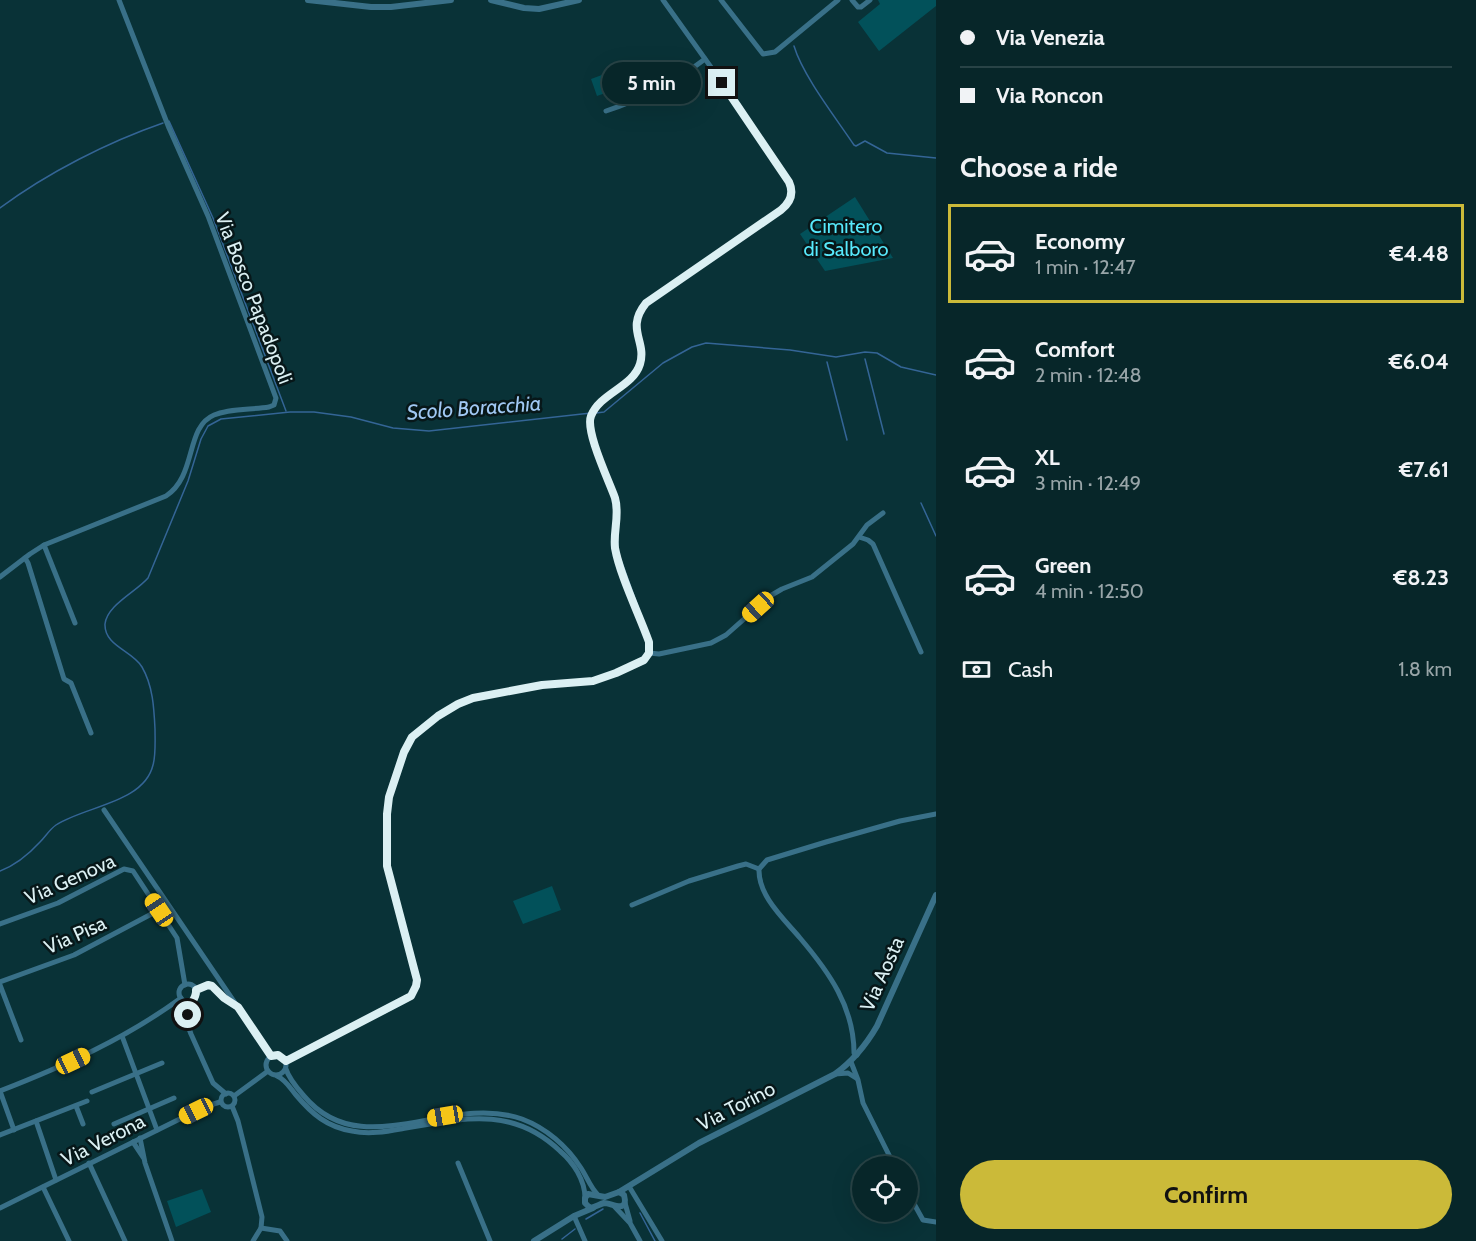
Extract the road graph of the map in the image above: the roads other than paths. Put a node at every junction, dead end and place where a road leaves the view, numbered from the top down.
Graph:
1 (119, 0) edge
2 (308, 0) edge
3 (451, 0) edge
4 (491, 0) edge
5 (579, 0) edge
6 (663, 0) edge
7 (721, 0) edge
8 (838, 0) edge
9 (852, 0) edge
10 (870, 0) edge
11 (570, 1) edge
12 (391, 4) edge
13 (705, 59) junction
14 (606, 111) dead end
15 (883, 513) dead end
16 (859, 537) junction
17 (44, 545) junction
18 (25, 558) junction
19 (0, 577) edge
20 (75, 623) dead end
21 (921, 652) dead end
22 (649, 653) junction
23 (91, 733) dead end
24 (104, 810) dead end
25 (936, 814) edge
26 (759, 869) junction
27 (936, 895) edge
28 (632, 905) dead end
29 (159, 910) junction
30 (0, 924) edge
31 (0, 983) edge
32 (185, 985) junction
33 (196, 990) junction
34 (181, 998) junction
35 (192, 1001) junction
36 (238, 1007) junction
37 (122, 1036) junction
38 (21, 1040) dead end
39 (857, 1055) junction
40 (271, 1056) junction
41 (286, 1061) junction
42 (850, 1062) junction
43 (162, 1063) dead end
44 (286, 1069) junction
45 (268, 1071) junction
46 (136, 1073) junction
47 (835, 1074) junction
48 (277, 1076) junction
49 (858, 1080) junction
50 (0, 1091) edge
51 (92, 1092) dead end
52 (226, 1094) junction
53 (234, 1096) junction
54 (174, 1098) dead end
55 (87, 1101) dead end
56 (220, 1102) junction
57 (76, 1106) junction
58 (232, 1106) junction
59 (149, 1108) junction
60 (36, 1121) junction
61 (83, 1124) dead end
62 (114, 1124) dead end
63 (14, 1130) junction
64 (157, 1130) junction
65 (0, 1135) edge
66 (140, 1138) junction
67 (133, 1142) junction
68 (889, 1156) edge
69 (143, 1157) junction
70 (458, 1162) dead end
71 (89, 1163) junction
72 (56, 1180) junction
73 (636, 1180) junction
74 (43, 1187) junction
75 (630, 1188) junction
76 (619, 1192) junction
77 (598, 1195) junction
78 (585, 1199) junction
79 (625, 1200) junction
80 (614, 1206) junction
81 (0, 1208) edge
82 (593, 1208) junction
83 (918, 1211) edge
84 (574, 1216) junction
85 (630, 1222) junction
86 (936, 1222) edge
87 (261, 1228) junction
88 (69, 1241) edge
89 (125, 1241) edge
90 (172, 1241) edge
91 (253, 1241) edge
92 (287, 1241) edge
93 (490, 1241) edge
94 (534, 1241) edge
95 (585, 1241) edge
96 (640, 1241) edge
97 (662, 1241) edge

1 - 17 street, Via Bosco Papadopoli
2 - 12 street
3 - 12 street
4 - 11 street
5 - 11 street
6 - 13 street
7 - 8 street
9 - 10 street
13 - 14 street
13 - 22 street
15 - 16 street
16 - 21 street
16 - 22 street
17 - 18 street, Via Bosco Papadopoli
17 - 20 street
18 - 19 street, Via Bosco Papadopoli
18 - 23 street
22 - 41 street
24 - 36 street
25 - 26 street
26 - 28 street
26 - 39 street
27 - 39 street, Via Aosta
29 - 30 street, Via Genova
29 - 31 street, Via Pisa
29 - 32 street, Via Genova
31 - 38 street
32 - 33 street
32 - 34 street
33 - 35 street
33 - 36 street
34 - 35 street
34 - 37 street
35 - 52 street
36 - 40 street
37 - 46 street
37 - 50 street
39 - 42 street, Via Aosta
40 - 41 street
40 - 45 street
41 - 44 street
42 - 47 street, Via Torino
42 - 49 street
43 - 46 street
44 - 48 street
44 - 77 street
45 - 48 street
45 - 53 street
46 - 51 street
46 - 59 street
47 - 49 street
47 - 73 street, Via Torino
48 - 78 street
49 - 68 street
50 - 63 street
52 - 53 street
52 - 56 street
53 - 58 street
54 - 59 street
55 - 57 street
56 - 58 street
56 - 64 street, Via Verona
57 - 60 street
57 - 61 street
58 - 87 street
59 - 62 street
59 - 64 street
60 - 63 street
60 - 72 street
63 - 65 street
64 - 66 street, Via Verona
66 - 67 street, Via Verona
66 - 69 street
67 - 69 street
67 - 71 street, Via Verona
69 - 90 street
70 - 93 street
71 - 72 street, Via Verona
71 - 89 street
72 - 74 street, Via Verona
73 - 75 street, Via Torino
73 - 76 street, Via Torino
74 - 81 street, Via Verona
74 - 88 street
75 - 79 street, Via Torino
75 - 97 street
76 - 77 street
76 - 79 street
77 - 78 street
78 - 82 street
78 - 84 street
79 - 80 street
79 - 85 street
80 - 82 street
80 - 85 street
82 - 84 street
83 - 86 street
84 - 94 street
84 - 95 street
85 - 96 street
87 - 91 street
87 - 92 street

